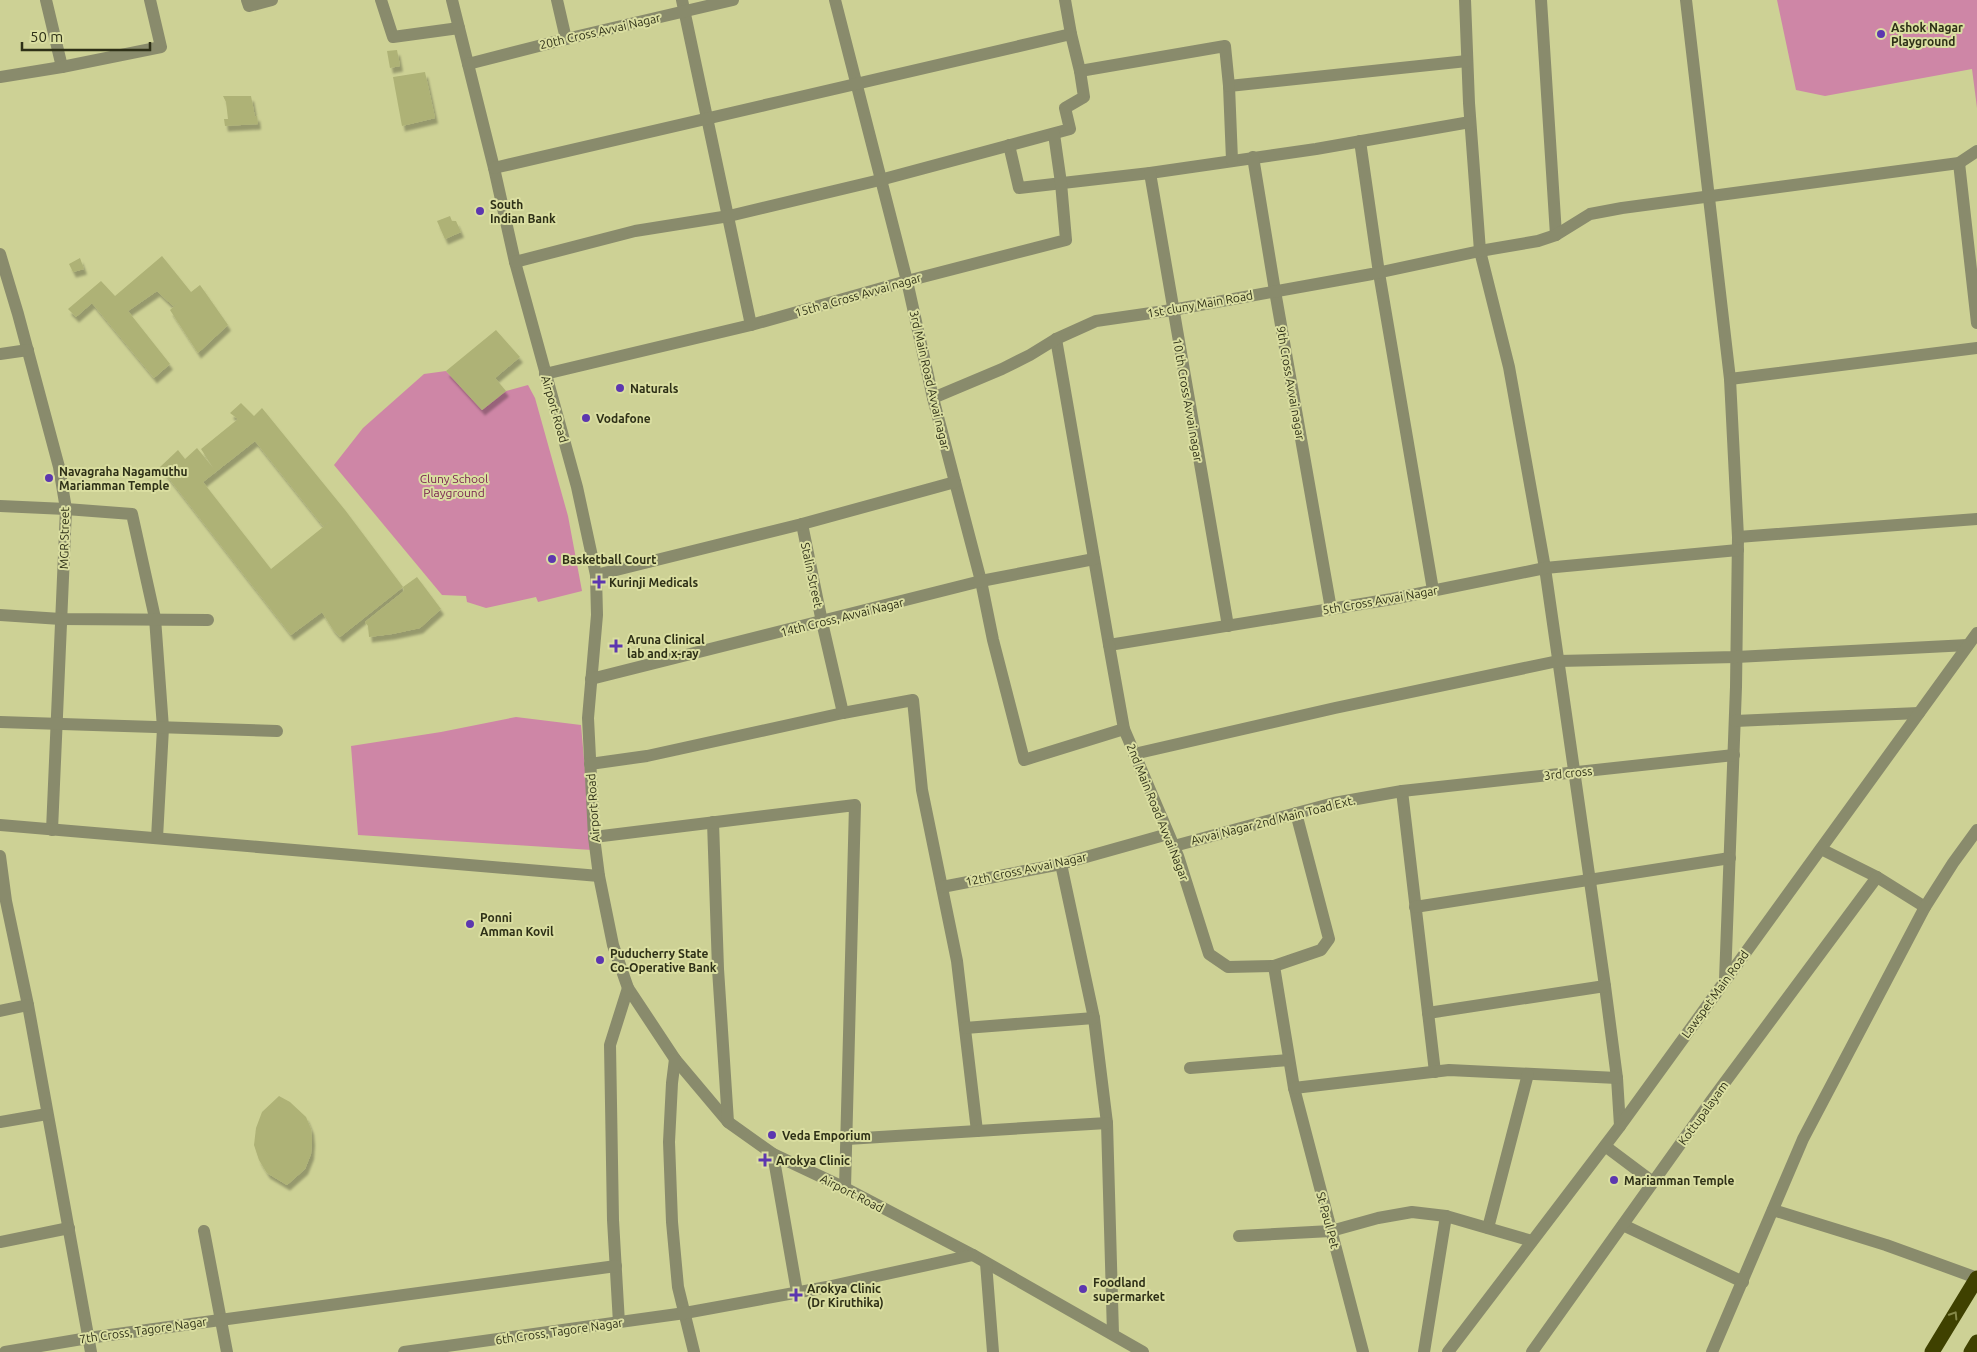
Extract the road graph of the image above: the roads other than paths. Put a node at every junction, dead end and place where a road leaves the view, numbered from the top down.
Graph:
1 (46, 0) edge
2 (150, 0) edge
3 (247, 0) edge
4 (272, 0) edge
5 (381, 0) edge
6 (452, 0) edge
7 (557, 0) edge
8 (733, 0) edge
9 (835, 0) edge
10 (1065, 0) edge
11 (1465, 0) edge
12 (1541, 0) edge
13 (1686, 0) edge
14 (683, 6) edge
15 (459, 28) junction
16 (1071, 34) junction
17 (566, 39) junction
18 (1467, 61) junction
19 (468, 64) junction
20 (62, 67) junction
21 (1080, 71) junction
22 (0, 77) edge
23 (856, 82) junction
24 (1229, 86) junction
25 (708, 119) junction
26 (1470, 122) junction
27 (1054, 134) junction
28 (1360, 141) junction
29 (1009, 145) junction
30 (1977, 152) edge
31 (1253, 157) junction
32 (1232, 160) junction
33 (1959, 163) junction
34 (494, 168) junction
35 (1150, 173) junction
36 (880, 180) junction
37 (1061, 183) junction
38 (1710, 197) junction
39 (729, 216) junction
40 (1971, 223) edge
41 (1556, 236) junction
42 (1480, 251) junction
43 (1, 262) edge
44 (515, 262) junction
45 (1379, 273) junction
46 (907, 281) junction
47 (1274, 291) junction
48 (1172, 310) junction
49 (1977, 323) edge
50 (751, 325) junction
51 (1056, 339) junction
52 (1977, 348) edge
53 (28, 350) junction
54 (0, 354) edge
55 (545, 374) junction
56 (1730, 379) junction
57 (933, 398) junction
58 (955, 482) junction
59 (0, 506) edge
60 (66, 509) junction
61 (1977, 519) edge
62 (802, 524) junction
63 (1738, 543) junction
64 (1094, 559) junction
65 (1545, 568) junction
66 (596, 575) junction
67 (981, 581) junction
68 (1433, 590) junction
69 (1331, 609) junction
70 (0, 615) edge
71 (155, 618) junction
72 (61, 619) junction
73 (208, 620) dead end
74 (822, 622) junction
75 (1228, 626) junction
76 (1977, 632) edge
77 (1109, 645) junction
78 (1968, 645) junction
79 (1736, 657) junction
80 (1558, 661) junction
81 (591, 679) junction
82 (844, 713) junction
83 (1919, 713) junction
84 (1735, 721) junction
85 (0, 722) edge
86 (56, 725) junction
87 (163, 728) junction
88 (1124, 729) junction
89 (277, 731) dead end
90 (1134, 754) junction
91 (1734, 755) junction
92 (590, 764) junction
93 (1575, 772) junction
94 (1402, 790) junction
95 (1296, 813) junction
96 (713, 822) junction
97 (0, 825) edge
98 (52, 830) junction
99 (1977, 830) edge
100 (594, 837) junction
101 (157, 838) junction
102 (1171, 840) junction
103 (1821, 849) junction
104 (0, 856) edge
105 (1730, 858) junction
106 (1061, 864) junction
107 (599, 876) junction
108 (1877, 877) junction
109 (1591, 879) junction
110 (942, 886) junction
111 (3, 901) edge
112 (1415, 907) junction
113 (1925, 907) junction
114 (1274, 966) junction
115 (1725, 980) junction
116 (1605, 986) junction
117 (628, 988) junction
118 (28, 1005) junction
119 (0, 1011) edge
120 (1428, 1013) junction
121 (1094, 1018) junction
122 (965, 1028) junction
123 (675, 1059) junction
124 (1289, 1060) junction
125 (1190, 1068) dead end
126 (1435, 1072) junction
127 (1528, 1074) junction
128 (1618, 1078) junction
129 (1294, 1088) junction
130 (48, 1114) junction
131 (0, 1122) edge
132 (728, 1122) junction
133 (1107, 1123) junction
134 (1620, 1126) junction
135 (977, 1131) junction
136 (847, 1139) junction
137 (1605, 1146) junction
138 (773, 1154) junction
139 (1653, 1182) junction
140 (845, 1188) junction
141 (1772, 1210) junction
142 (1446, 1216) junction
143 (1623, 1224) junction
144 (68, 1228) junction
145 (1488, 1228) junction
146 (204, 1230) dead end
147 (1331, 1230) junction
148 (1239, 1236) dead end
149 (1532, 1241) junction
150 (0, 1242) edge
151 (973, 1255) junction
152 (986, 1263) junction
153 (616, 1266) junction
154 (1977, 1278) edge
155 (1743, 1282) junction
156 (797, 1292) junction
157 (685, 1313) junction
158 (222, 1319) junction
159 (619, 1323) junction
160 (1113, 1334) junction
161 (88, 1338) junction
162 (1977, 1342) edge
163 (5, 1352) edge
164 (90, 1352) edge
165 (228, 1352) edge
166 (404, 1352) edge
167 (694, 1352) edge
168 (993, 1352) edge
169 (1143, 1352) edge
170 (1363, 1352) edge
171 (1424, 1352) edge
172 (1448, 1352) edge
173 (1532, 1352) edge
174 (1712, 1352) edge
175 (1932, 1352) edge
176 (1971, 1352) edge

1 - 20 street
2 - 20 street
3 - 4 street
5 - 15 street
6 - 15 street, Airport Road
7 - 17 street
8 - 14 street, 20th Cross Avvai Nagar
9 - 23 street, 3rd Main Road Avvai nagar
10 - 16 street
11 - 18 street
12 - 41 street
13 - 38 street
14 - 17 street, 20th Cross Avvai Nagar
14 - 25 street
15 - 19 street, Airport Road
16 - 21 street
16 - 23 street
17 - 19 street, 20th Cross Avvai Nagar
18 - 24 street
18 - 26 street
19 - 34 street, Airport Road
20 - 22 street
21 - 24 street
21 - 27 street
23 - 25 street
23 - 36 street, 3rd Main Road Avvai nagar
24 - 32 street
25 - 34 street
25 - 39 street
26 - 28 street
26 - 42 street
27 - 29 street
27 - 37 street, 15th a Cross Avvai nagar
28 - 31 street
28 - 45 street
29 - 36 street
29 - 37 street
30 - 33 street
31 - 32 street
31 - 47 street, 9th Cross Avvai nagar
32 - 35 street
33 - 38 street, 1st cluny Main Road
33 - 40 street
34 - 44 street, Airport Road
35 - 37 street
35 - 48 street, 10 th Cross Avvai nagar
36 - 39 street
36 - 46 street, 3rd Main Road Avvai nagar
37 - 46 street, 15th a Cross Avvai nagar
38 - 41 street, 1st cluny Main Road
38 - 56 street
39 - 44 street
39 - 50 street
40 - 49 street
41 - 42 street, 1st cluny Main Road
42 - 45 street, 1st cluny Main Road
42 - 65 street
43 - 53 street, MGR Street
44 - 55 street, Airport Road
45 - 47 street, 1st cluny Main Road
45 - 68 street
46 - 50 street, 15th a Cross Avvai nagar
46 - 57 street, 3rd Main Road Avvai nagar
47 - 48 street, 1st cluny Main Road
47 - 69 street, 9th Cross Avvai nagar
48 - 51 street, 1st cluny Main Road
48 - 75 street, 10 th Cross Avvai nagar
50 - 55 street, 15th a Cross Avvai nagar
51 - 57 street, 1st cluny Main Road
51 - 64 street
52 - 56 street
53 - 54 street
53 - 60 street, MGR Street
55 - 66 street, Airport Road
56 - 63 street
57 - 58 street, 3rd Main Road Avvai nagar
58 - 62 street
58 - 67 street, 3rd Main Road Avvai nagar
59 - 60 street
60 - 71 street
60 - 72 street, MGR Street
61 - 63 street, 5th Cross Avvai Nagar
62 - 66 street
62 - 74 street, Stalin Street
63 - 65 street, 5th Cross Avvai Nagar
63 - 79 street
64 - 67 street, 14th Cross, Avvai Nagar
64 - 77 street
65 - 68 street, 5th Cross Avvai Nagar
65 - 80 street
66 - 81 street, Airport Road
67 - 74 street, 14th Cross, Avvai Nagar
67 - 88 street, 3rd Main Road Avvai nagar
68 - 69 street, 5th Cross Avvai Nagar
69 - 75 street, 5th Cross Avvai Nagar
70 - 72 street
71 - 72 street
71 - 73 street
71 - 87 street
72 - 86 street, MGR Street
74 - 81 street, 14th Cross, Avvai Nagar
74 - 82 street, Stalin Street
75 - 77 street, 5th Cross Avvai Nagar
76 - 78 street, Lawspet Main Road
77 - 88 street, 2nd Main Road Avvai Nagar
78 - 79 street
78 - 83 street, Lawspet Main Road
79 - 80 street
79 - 84 street
80 - 90 street
80 - 93 street
81 - 92 street, Airport Road
82 - 92 street
82 - 110 street
83 - 84 street
83 - 103 street, Lawspet Main Road
84 - 91 street
85 - 86 street
86 - 87 street
86 - 98 street, MGR Street
87 - 89 street
87 - 101 street
88 - 90 street, 2nd Main Road Avvai Nagar
90 - 102 street, 2nd Main Road Avvai Nagar
91 - 93 street, 3rd cross
91 - 105 street
92 - 100 street, Airport Road
93 - 94 street, 3rd cross
93 - 109 street
94 - 95 street, Avvai Nagar 2nd Main Toad Ext.
94 - 112 street
95 - 102 street, Avvai Nagar 2nd Main Toad Ext.
95 - 114 street, 2nd Main Road Avvai Nagar
96 - 100 street
96 - 132 street
96 - 136 street
97 - 98 street
98 - 101 street
99 - 113 street
100 - 107 street, Airport Road
101 - 107 street
102 - 106 street, 12th Cross Avvai Nagar
102 - 114 street, 2nd Main Road Avvai Nagar
103 - 108 street
103 - 115 street, Lawspet Main Road
104 - 111 street
105 - 109 street
105 - 115 street
106 - 110 street, 12th Cross Avvai Nagar
106 - 121 street
107 - 117 street, Airport Road
108 - 113 street
108 - 139 street, Kottupalayam
109 - 112 street
109 - 116 street
110 - 122 street
111 - 118 street
112 - 120 street
113 - 141 street
114 - 124 street, St Paul Pet
115 - 134 street, Lawspet Main Road
116 - 120 street
116 - 128 street
117 - 123 street, Airport Road
117 - 153 street
118 - 119 street
118 - 130 street
120 - 126 street
121 - 122 street
121 - 133 street
122 - 135 street
123 - 132 street, Airport Road
123 - 157 street
124 - 125 street
124 - 129 street, St Paul Pet
126 - 127 street
126 - 129 street
127 - 128 street
127 - 145 street
128 - 134 street
129 - 147 street, St Paul Pet
130 - 131 street
130 - 144 street
132 - 138 street, Airport Road
133 - 135 street
133 - 160 street
134 - 137 street, Lawspet Main Road
135 - 136 street
136 - 140 street
137 - 139 street
137 - 149 street, Lawspet Main Road
138 - 140 street, Airport Road
138 - 156 street
139 - 143 street, Kottupalayam
140 - 151 street, Airport Road
141 - 154 street
141 - 155 street
142 - 145 street
142 - 147 street
142 - 171 street
143 - 155 street
143 - 173 street, Kottupalayam
144 - 150 street
144 - 161 street
145 - 149 street
146 - 158 street
147 - 148 street
147 - 170 street, St Paul Pet
149 - 172 street, Lawspet Main Road
151 - 152 street, Airport Road
151 - 156 street, 6th Cross, Tagore Nagar
152 - 160 street, Airport Road
152 - 168 street
153 - 158 street, 7th Cross, Tagore Nagar
153 - 159 street
175 -> 154 highway
155 - 174 street
156 - 157 street, 6th Cross, Tagore Nagar
157 - 159 street, 6th Cross, Tagore Nagar
157 - 167 street
158 - 161 street, 7th Cross, Tagore Nagar
158 - 165 street
159 - 166 street, 6th Cross, Tagore Nagar
160 - 169 street, Airport Road
161 - 163 street, 7th Cross, Tagore Nagar
161 - 164 street
162 - 176 highway

